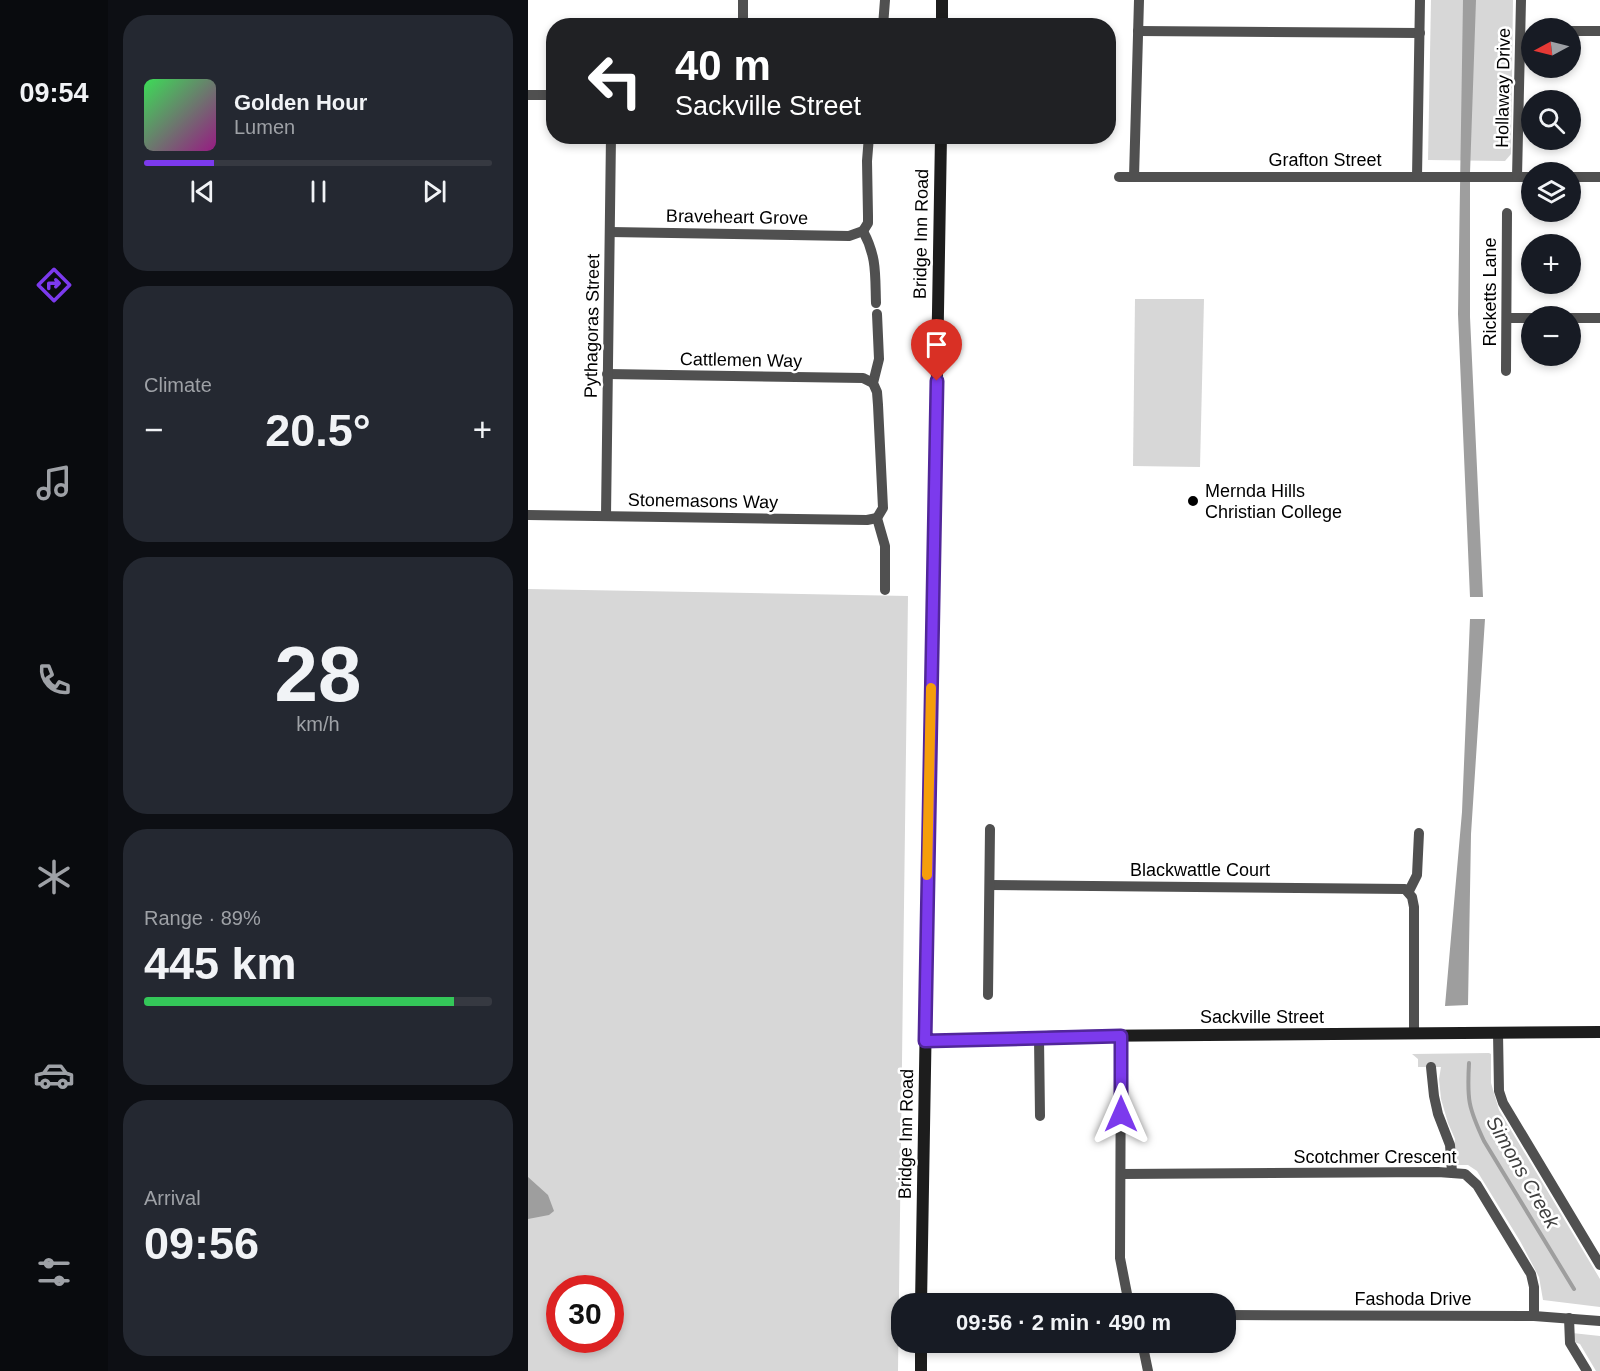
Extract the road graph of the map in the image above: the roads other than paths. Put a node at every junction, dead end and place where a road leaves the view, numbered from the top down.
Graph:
1 (743, 0) edge
2 (885, 0) edge
3 (942, 0) edge
4 (1139, 0) edge
5 (1420, 0) edge
6 (1521, 0) edge
7 (743, 18) edge
8 (883, 18) edge
9 (942, 18) edge
10 (1524, 18) edge
11 (1138, 31) junction
12 (1581, 31) edge
13 (1600, 31) edge
14 (1420, 33) junction
15 (1523, 78) edge
16 (528, 95) edge
17 (546, 95) edge
18 (611, 144) edge
19 (868, 144) edge
20 (941, 144) edge
21 (1119, 177) dead end
22 (1134, 177) junction
23 (1417, 177) junction
24 (1517, 177) junction
25 (1521, 177) edge
26 (1581, 177) edge
27 (1600, 177) edge
28 (1507, 213) dead end
29 (863, 231) junction
30 (610, 232) junction
31 (876, 303) dead end
32 (877, 314) dead end
33 (1507, 318) junction
34 (1521, 318) edge
35 (1581, 318) edge
36 (1600, 318) edge
37 (1506, 371) dead end
38 (607, 374) junction
39 (873, 383) junction
40 (528, 515) edge
41 (606, 516) junction
42 (877, 518) junction
43 (885, 590) dead end
44 (990, 830) dead end
45 (1419, 832) dead end
46 (990, 885) junction
47 (1409, 891) junction
48 (988, 995) dead end
49 (1600, 1032) edge
50 (1498, 1033) junction
51 (1414, 1034) junction
52 (1121, 1036) junction
53 (1040, 1038) junction
54 (925, 1041) junction
55 (1431, 1067) dead end
56 (1040, 1116) dead end
57 (1452, 1172) junction
58 (1121, 1174) junction
59 (1600, 1265) edge
60 (921, 1293) edge
61 (1126, 1293) edge
62 (1236, 1315) edge
63 (1534, 1316) junction
64 (1569, 1318) junction
65 (1600, 1321) edge
66 (921, 1353) edge
67 (1144, 1353) edge
68 (921, 1371) edge
69 (1148, 1371) edge
70 (1587, 1371) edge

1 - 7 street
2 - 8 street
3 - 9 main road
4 - 11 street
5 - 14 street
6 - 10 street, Hollaway Drive
11 - 14 street
11 - 22 street
12 - 13 street
14 - 23 street
15 - 24 street, Hollaway Drive
16 - 17 street
18 - 30 street, Pythagoras Street
19 - 29 street
20 - 54 main road, Bridge Inn Road
21 - 22 street, Grafton Street
22 - 23 street, Grafton Street
23 - 24 street, Grafton Street
24 - 25 street, Grafton Street
26 - 27 street
28 - 33 street, Ricketts Lane
29 - 30 street, Braveheart Grove
29 - 31 street
30 - 38 street, Pythagoras Street
32 - 39 street
33 - 34 street
33 - 37 street, Ricketts Lane
35 - 36 street
38 - 39 street, Cattlemen Way
38 - 41 street, Pythagoras Street
39 - 42 street
40 - 41 street, Stonemasons Way
41 - 42 street, Stonemasons Way
42 - 43 street
44 - 46 street
45 - 47 street
46 - 47 street, Blackwattle Court
46 - 48 street
47 - 51 street
49 - 50 main road, Sackville Street
50 - 51 main road, Sackville Street
50 - 59 street
51 - 52 main road, Sackville Street
52 - 53 main road, Sackville Street
52 - 58 street
53 - 54 main road, Sackville Street
53 - 56 street
54 - 60 main road, Bridge Inn Road
55 - 57 street
57 - 58 street, Scotchmer Crescent
57 - 63 street, Scotchmer Crescent
58 - 61 street
62 - 63 street, Fashoda Drive
63 - 64 street, Fashoda Drive
64 - 65 street, Fashoda Drive
64 - 70 street
66 - 68 main road
67 - 69 street

